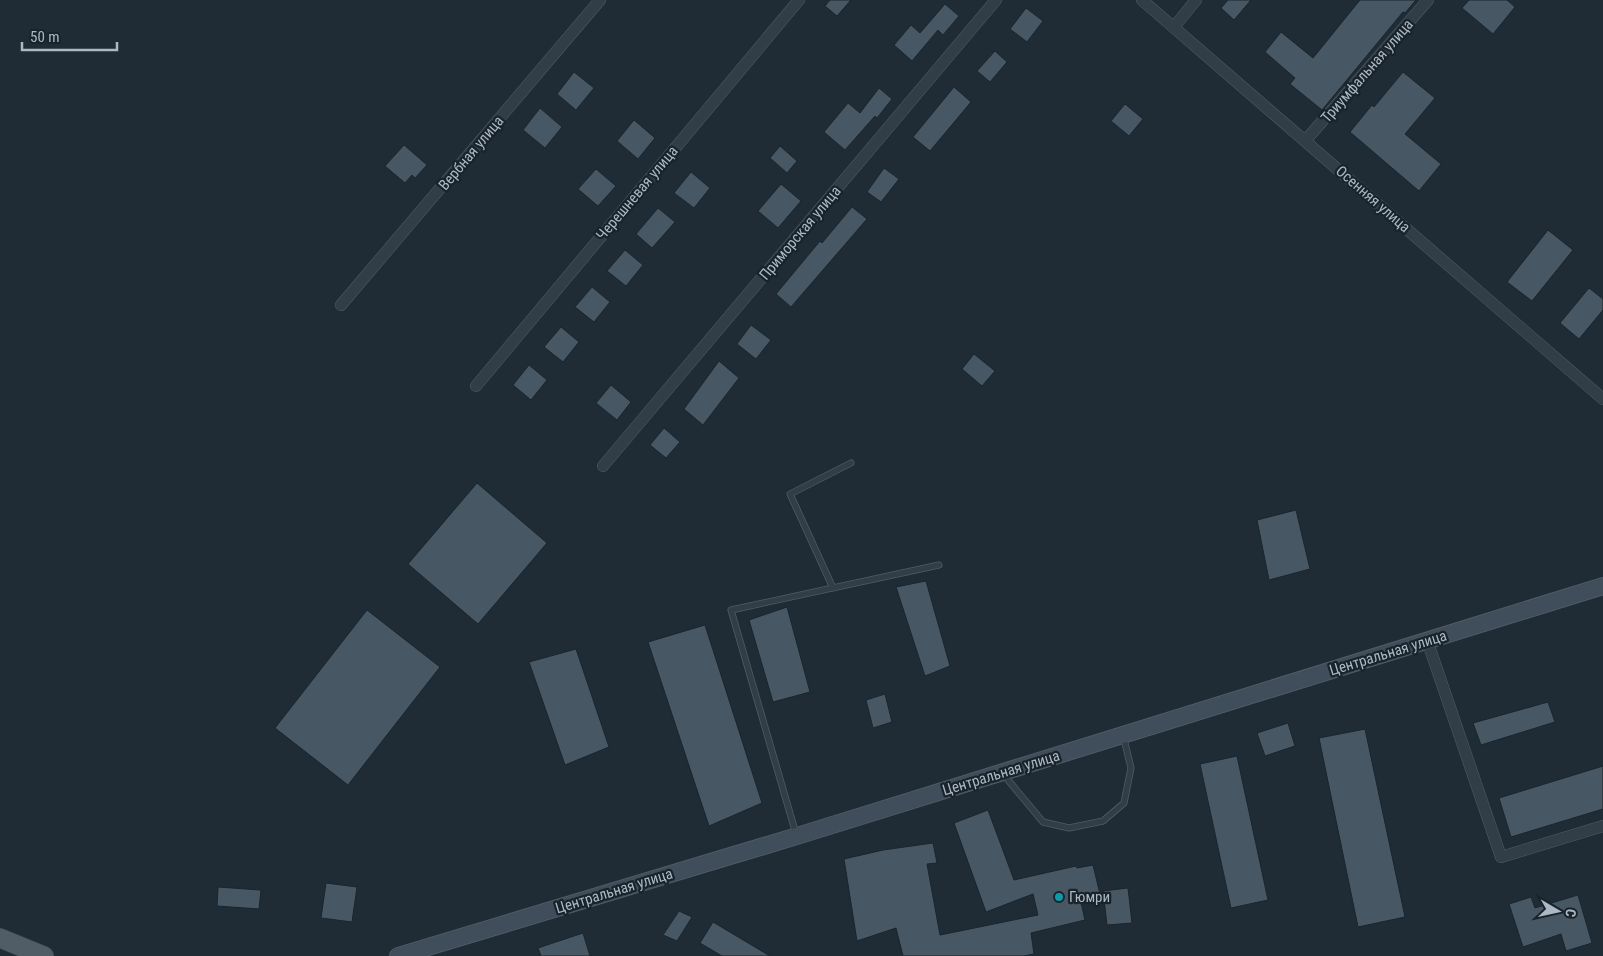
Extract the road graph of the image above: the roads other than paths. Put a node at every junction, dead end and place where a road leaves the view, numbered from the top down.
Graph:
1 (600, 0) edge
2 (799, 0) edge
3 (996, 0) edge
4 (1142, 0) edge
5 (1196, 0) edge
6 (1428, 0) edge
7 (1174, 27) junction
8 (1305, 141) junction
9 (340, 305) dead end
10 (476, 386) dead end
11 (1603, 399) edge
12 (851, 463) dead end
13 (603, 466) dead end
14 (940, 565) dead end
15 (1603, 586) edge
16 (833, 588) junction
17 (1427, 640) junction
18 (1123, 735) junction
19 (1001, 772) junction
20 (1603, 826) edge
21 (797, 836) junction
22 (0, 938) edge
23 (44, 956) edge
24 (398, 956) edge

1 - 9 street, Вербная улица
2 - 10 street, Черешневая улица
3 - 13 street, Приморская улица
4 - 7 street, Осенняя улица
5 - 7 street
6 - 8 street, Триумфальная улица
7 - 8 street, Осенняя улица
8 - 11 street, Осенняя улица
12 - 16 lane
14 - 16 lane
15 - 17 street, Центральная улица
16 - 21 lane
17 - 18 street, Центральная улица
17 - 20 street
18 - 19 street, Центральная улица
18 - 19 lane
19 - 21 street, Центральная улица
21 - 24 street, Центральная улица
22 - 23 main road

